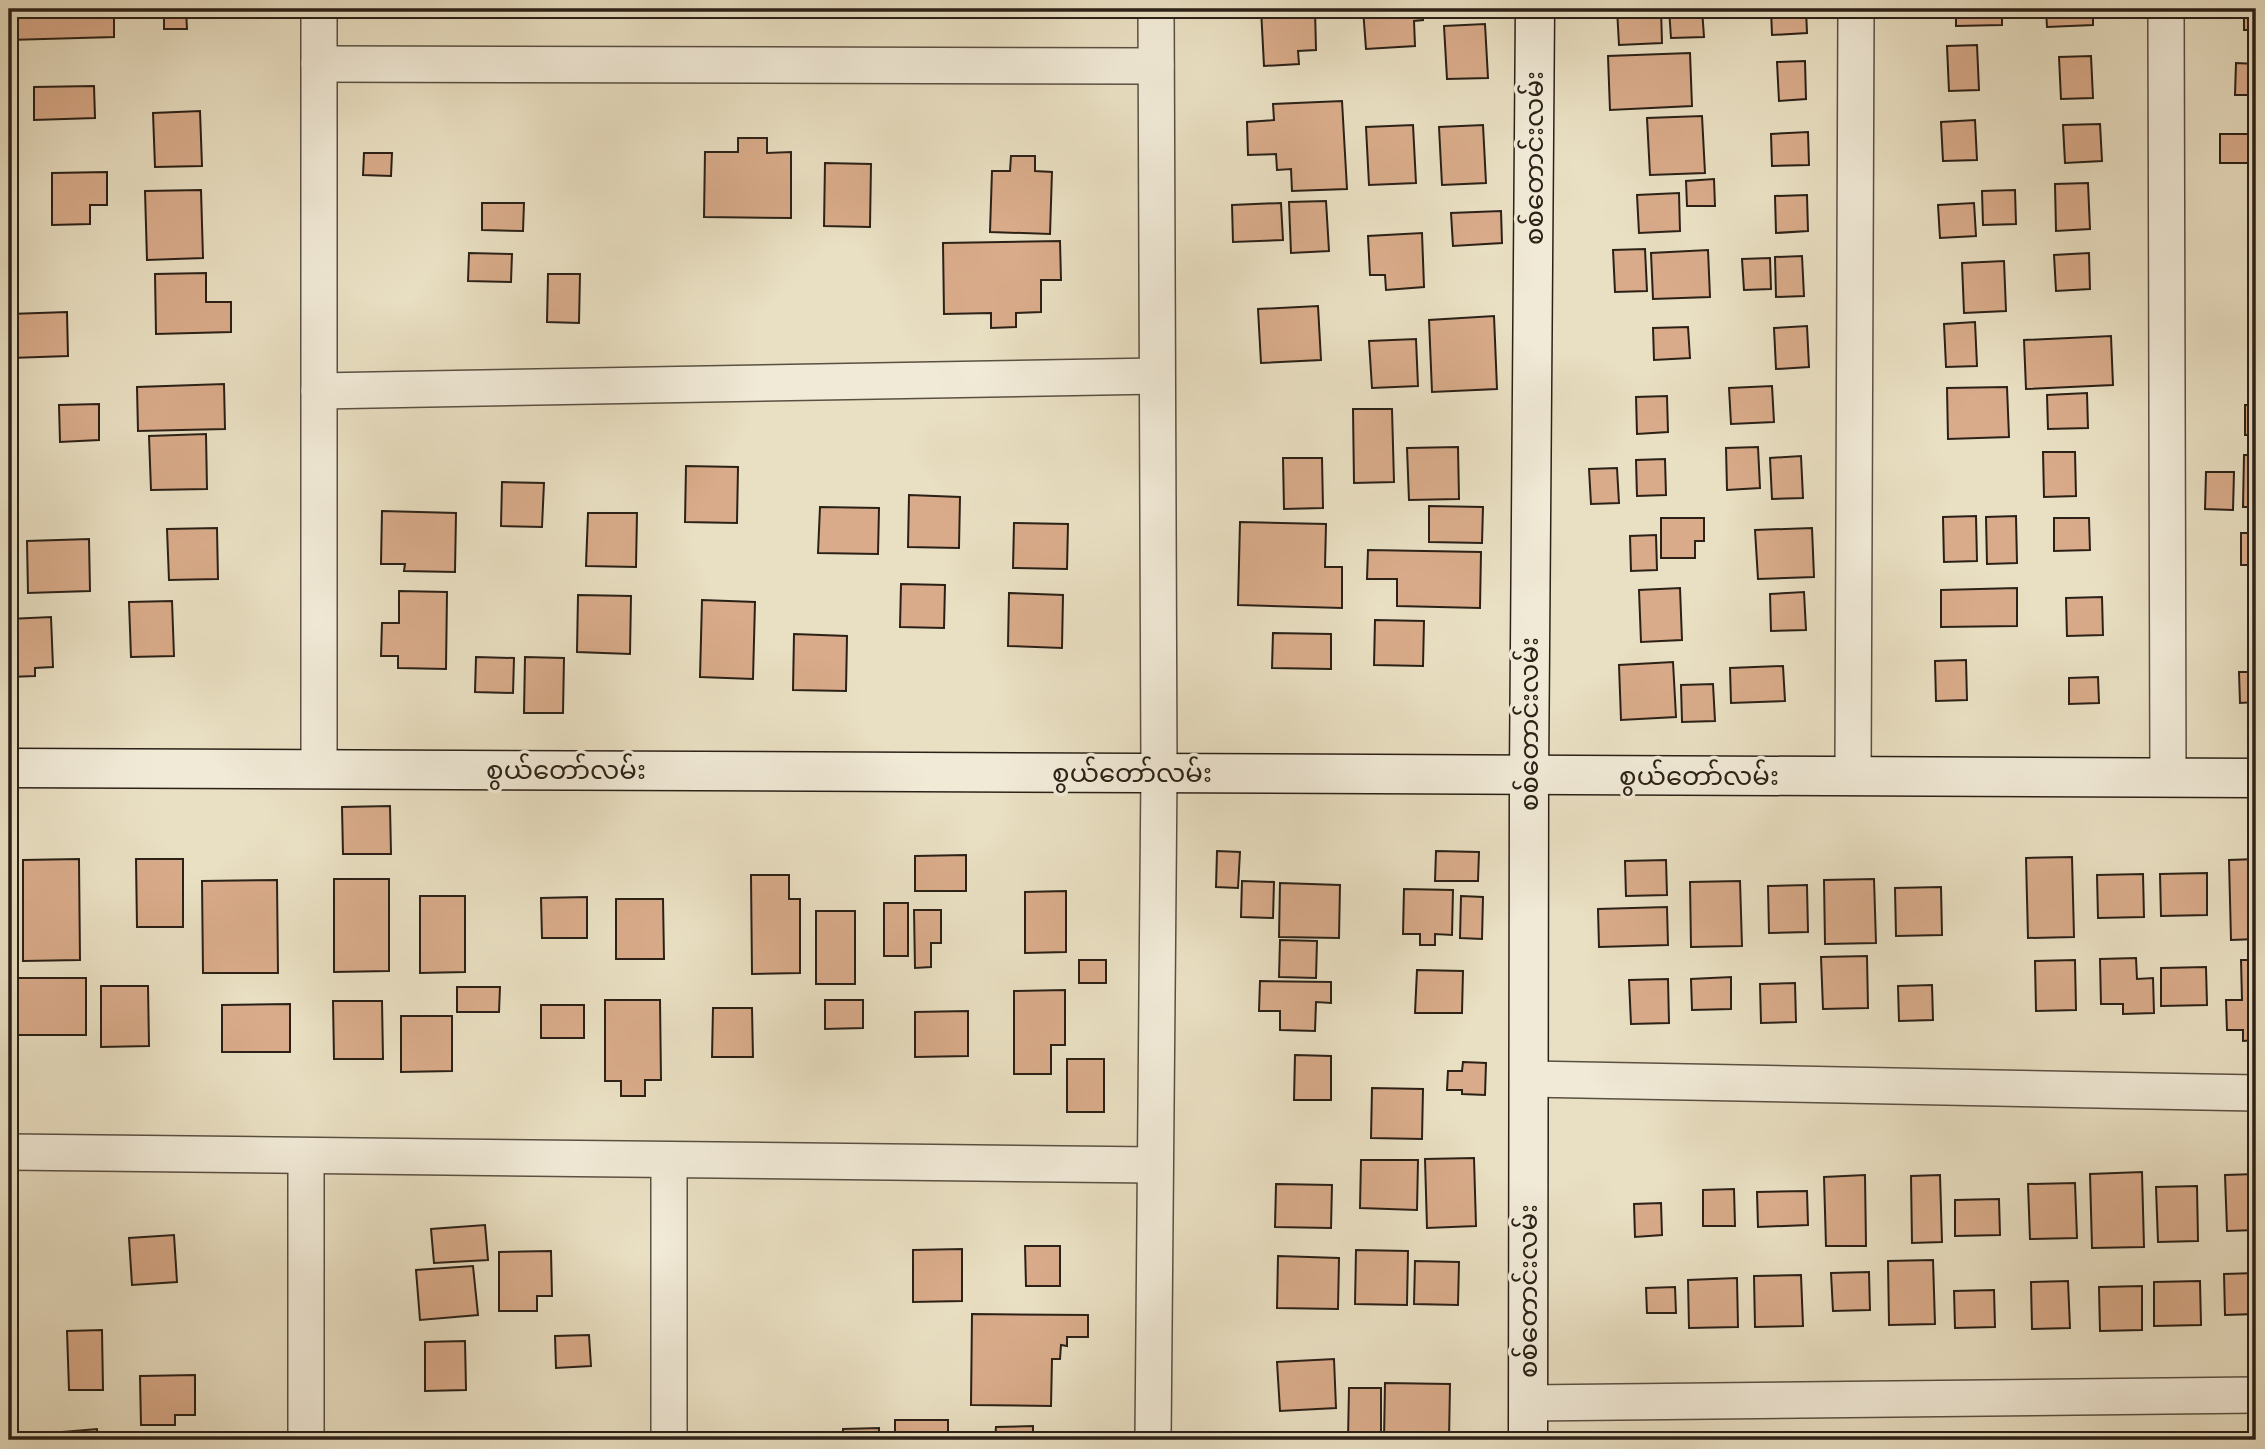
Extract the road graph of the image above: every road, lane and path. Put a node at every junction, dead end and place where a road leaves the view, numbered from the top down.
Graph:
1 (319, 9) edge
2 (1156, 9) edge
3 (1535, 9) edge
4 (1856, 9) edge
5 (2166, 9) edge
6 (319, 64) junction
7 (1156, 66) junction
8 (1157, 376) junction
9 (319, 391) junction
10 (9, 768) edge
11 (319, 769) junction
12 (1159, 773) junction
13 (1529, 775) junction
14 (1853, 776) junction
15 (2168, 778) junction
16 (2256, 778) edge
17 (1529, 1079) junction
18 (2256, 1093) edge
19 (9, 1152) edge
20 (306, 1156) junction
21 (669, 1160) junction
22 (1154, 1165) junction
23 (2256, 1395) edge
24 (1528, 1422) edge
25 (306, 1440) edge
26 (669, 1440) edge
27 (1153, 1440) edge

1 - 6 street
2 - 7 street
3 - 13 street, စစ်တောင်းလမ်း
4 - 14 street
5 - 15 street
6 - 7 street
6 - 9 street
7 - 8 street
8 - 9 street
8 - 12 street
9 - 11 street
10 - 11 street, စွယ်တော်လမ်း
11 - 12 street, စွယ်တော်လမ်း
12 - 13 street, စွယ်တော်လမ်း
12 - 22 street
13 - 14 street, စွယ်တော်လမ်း
13 - 17 street, စစ်တောင်းလမ်း
14 - 15 street, စွယ်တော်လမ်း
15 - 16 street, စွယ်တော်လမ်း
17 - 18 street
17 - 24 street, စစ်တောင်းလမ်း
19 - 20 street
20 - 21 street
20 - 25 street
21 - 22 street
21 - 26 street
22 - 27 street
23 - 24 street

